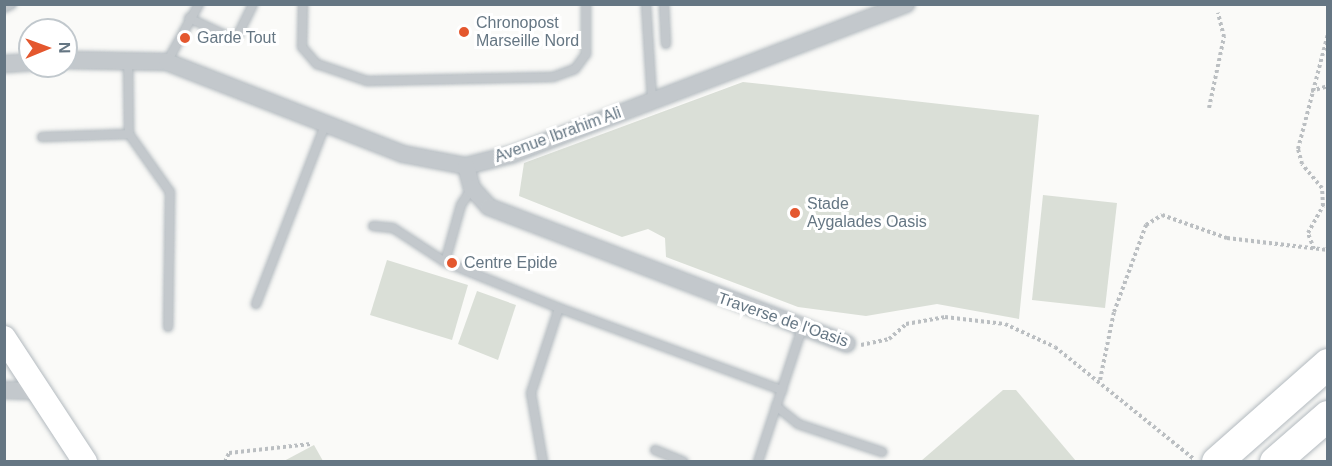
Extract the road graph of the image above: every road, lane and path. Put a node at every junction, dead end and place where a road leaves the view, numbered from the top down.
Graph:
1 (12, 4) edge
2 (199, 4) edge
3 (252, 4) edge
4 (303, 4) edge
5 (586, 4) edge
6 (646, 4) edge
7 (664, 4) edge
8 (906, 4) edge
9 (4, 8) edge
10 (1218, 13) dead end
11 (189, 18) junction
12 (1328, 33) edge
13 (666, 44) dead end
14 (128, 59) junction
15 (78, 60) edge
16 (167, 62) junction
17 (1328, 86) edge
18 (1311, 91) junction
19 (652, 100) junction
20 (1209, 108) dead end
21 (326, 123) junction
22 (129, 134) junction
23 (42, 137) dead end
24 (466, 165) junction
25 (472, 188) junction
26 (374, 226) dead end
27 (1314, 249) junction
28 (1328, 250) edge
29 (445, 262) junction
30 (256, 304) dead end
31 (559, 308) junction
32 (168, 327) dead end
33 (802, 328) junction
34 (4, 338) edge
35 (847, 344) joint
36 (1328, 364) edge
37 (1100, 380) junction
38 (4, 390) edge
39 (782, 390) junction
40 (41, 391) junction
41 (776, 406) junction
42 (1328, 416) edge
43 (64, 426) junction
44 (311, 444) dead end
45 (655, 450) dead end
46 (882, 452) dead end
47 (1227, 453) edge
48 (75, 462) edge
49 (85, 462) edge
50 (225, 462) edge
51 (543, 462) edge
52 (684, 462) edge
53 (758, 462) edge
54 (1197, 462) edge
55 (1275, 462) edge

1 - 9 lane
2 - 11 lane
3 - 11 lane
4 - 5 lane
6 - 19 lane
7 - 13 lane
8 - 19 street, Avenue Ibrahim Ali
10 - 20 path
11 - 16 lane
12 - 18 path
14 - 15 street, Avenue Ibrahim Ali
14 - 16 street, Avenue Ibrahim Ali
14 - 22 lane
16 - 21 street, Avenue Ibrahim Ali
17 - 18 path
18 - 27 path
19 - 24 street, Avenue Ibrahim Ali
21 - 24 street, Avenue Ibrahim Ali
21 - 30 lane
22 - 23 lane
22 - 32 lane
24 - 25 street
25 - 29 lane
25 - 33 street, Traverse de l'Oasis
26 - 29 lane
27 - 28 path
27 - 37 path
29 - 31 lane
31 - 39 lane
31 - 51 lane
33 - 35 street, Traverse de l'Oasis
33 - 39 lane
34 - 40 main road
35 - 37 path, Traverse de l'Oasis
36 - 47 highway
37 - 54 path, Traverse de l'Oasis
38 - 40 street
39 - 41 lane
40 - 43 main road
41 - 46 lane
41 - 53 lane
42 - 55 highway
43 - 48 main road
43 - 49 main road
44 - 50 path
45 - 52 lane

